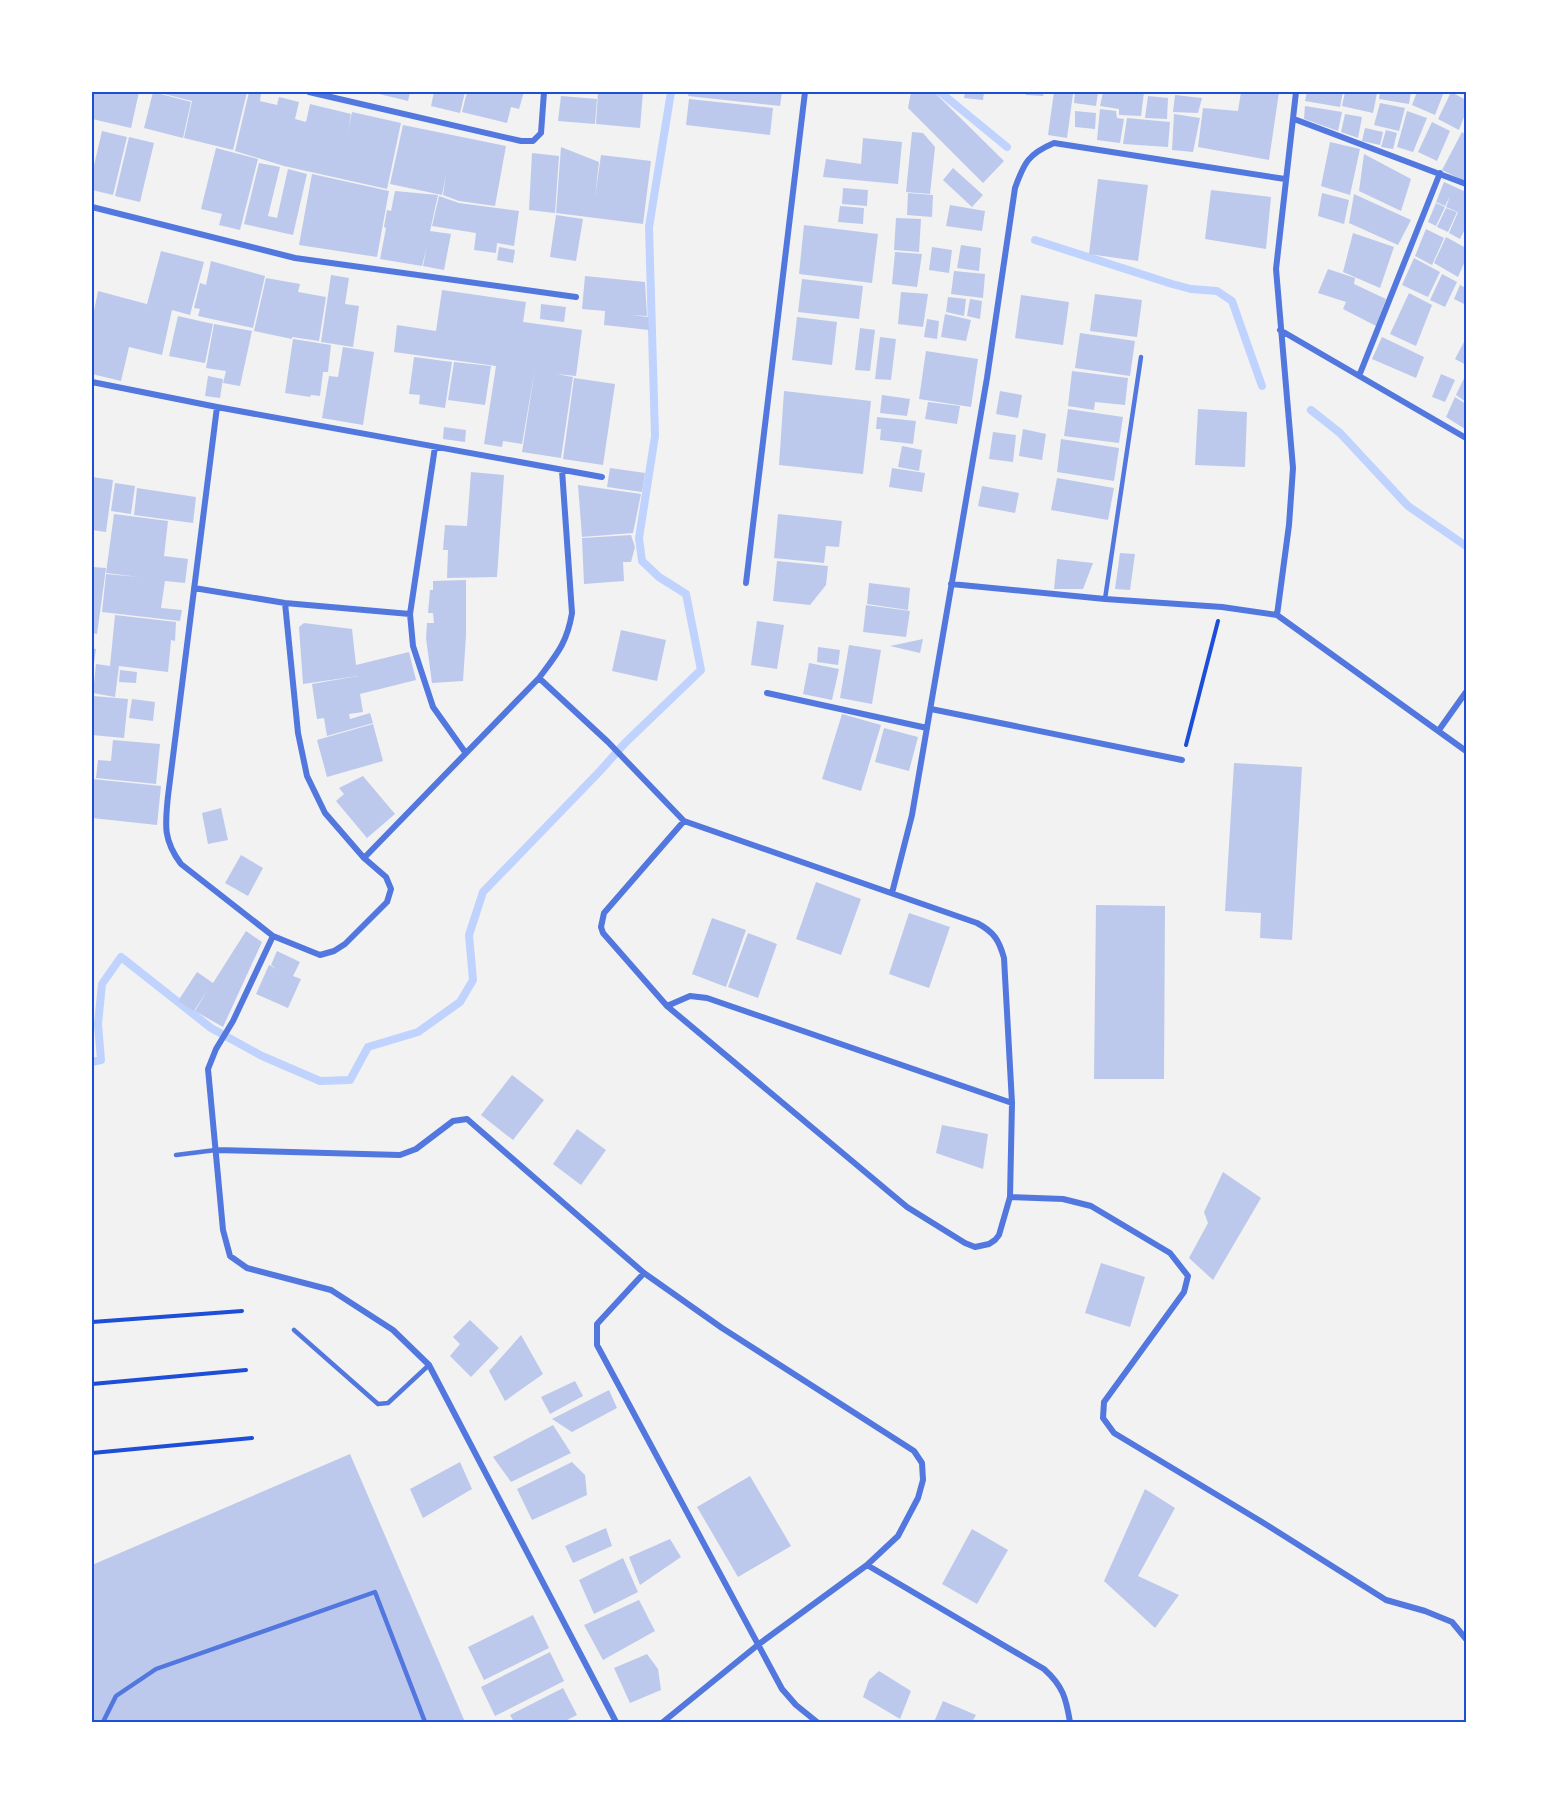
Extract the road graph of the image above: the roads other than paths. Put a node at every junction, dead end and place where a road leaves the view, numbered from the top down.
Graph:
1 (309, 92) edge
2 (544, 92) edge
3 (805, 92) edge
4 (1296, 92) edge
5 (1294, 119) junction
6 (1440, 173) junction
7 (1285, 179) junction
8 (1467, 184) edge
9 (92, 207) edge
10 (576, 297) dead end
11 (1280, 330) junction
12 (1141, 357) dead end
13 (1359, 376) junction
14 (92, 382) edge
15 (218, 407) junction
16 (1467, 438) edge
17 (435, 447) junction
18 (562, 470) junction
19 (602, 477) dead end
20 (746, 583) dead end
21 (951, 584) junction
22 (194, 588) junction
23 (1105, 599) junction
24 (285, 603) junction
25 (410, 614) junction
26 (1277, 615) junction
27 (539, 678) junction
28 (1467, 692) edge
29 (767, 693) dead end
30 (931, 709) junction
31 (927, 728) junction
32 (1439, 730) junction
33 (1467, 751) edge
34 (465, 753) junction
35 (1182, 760) road end
36 (684, 821) junction
37 (364, 858) junction
38 (892, 893) junction
39 (273, 936) junction
40 (667, 1006) junction
41 (1012, 1103) junction
42 (216, 1150) junction
43 (177, 1155) dead end
44 (1010, 1197) junction
45 (644, 1273) junction
46 (294, 1329) dead end
47 (429, 1365) junction
48 (867, 1565) junction
49 (1467, 1640) edge
50 (759, 1644) junction
51 (103, 1722) edge
52 (425, 1722) edge
53 (616, 1722) edge
54 (663, 1722) edge
55 (817, 1722) edge
56 (1070, 1722) edge

1 - 2 street
3 - 20 street
4 - 5 street
5 - 6 street
5 - 7 street
6 - 8 street
6 - 13 street
7 - 11 street
7 - 21 street
9 - 10 street
11 - 13 street
11 - 26 street
12 - 23 lane
13 - 16 street
14 - 15 street
15 - 17 street
15 - 22 street
17 - 18 street
17 - 25 street
18 - 19 street
18 - 27 street
21 - 23 street
21 - 30 street
22 - 24 street
22 - 39 street
23 - 26 street
24 - 25 street
24 - 37 street
25 - 34 street
26 - 32 street
27 - 34 street
27 - 36 street
28 - 32 street
29 - 31 street
30 - 31 street
30 - 35 street
31 - 38 street
32 - 33 street
34 - 37 street
36 - 38 street
36 - 40 street
37 - 39 street
38 - 41 street
39 - 42 street
40 - 41 street
40 - 44 street
41 - 44 street
42 - 43 lane
42 - 45 street
42 - 47 street
44 - 49 street
45 - 48 street
45 - 50 street
46 - 47 lane
47 - 53 street
48 - 50 street
48 - 56 street
50 - 54 street
50 - 55 street
51 - 52 lane

